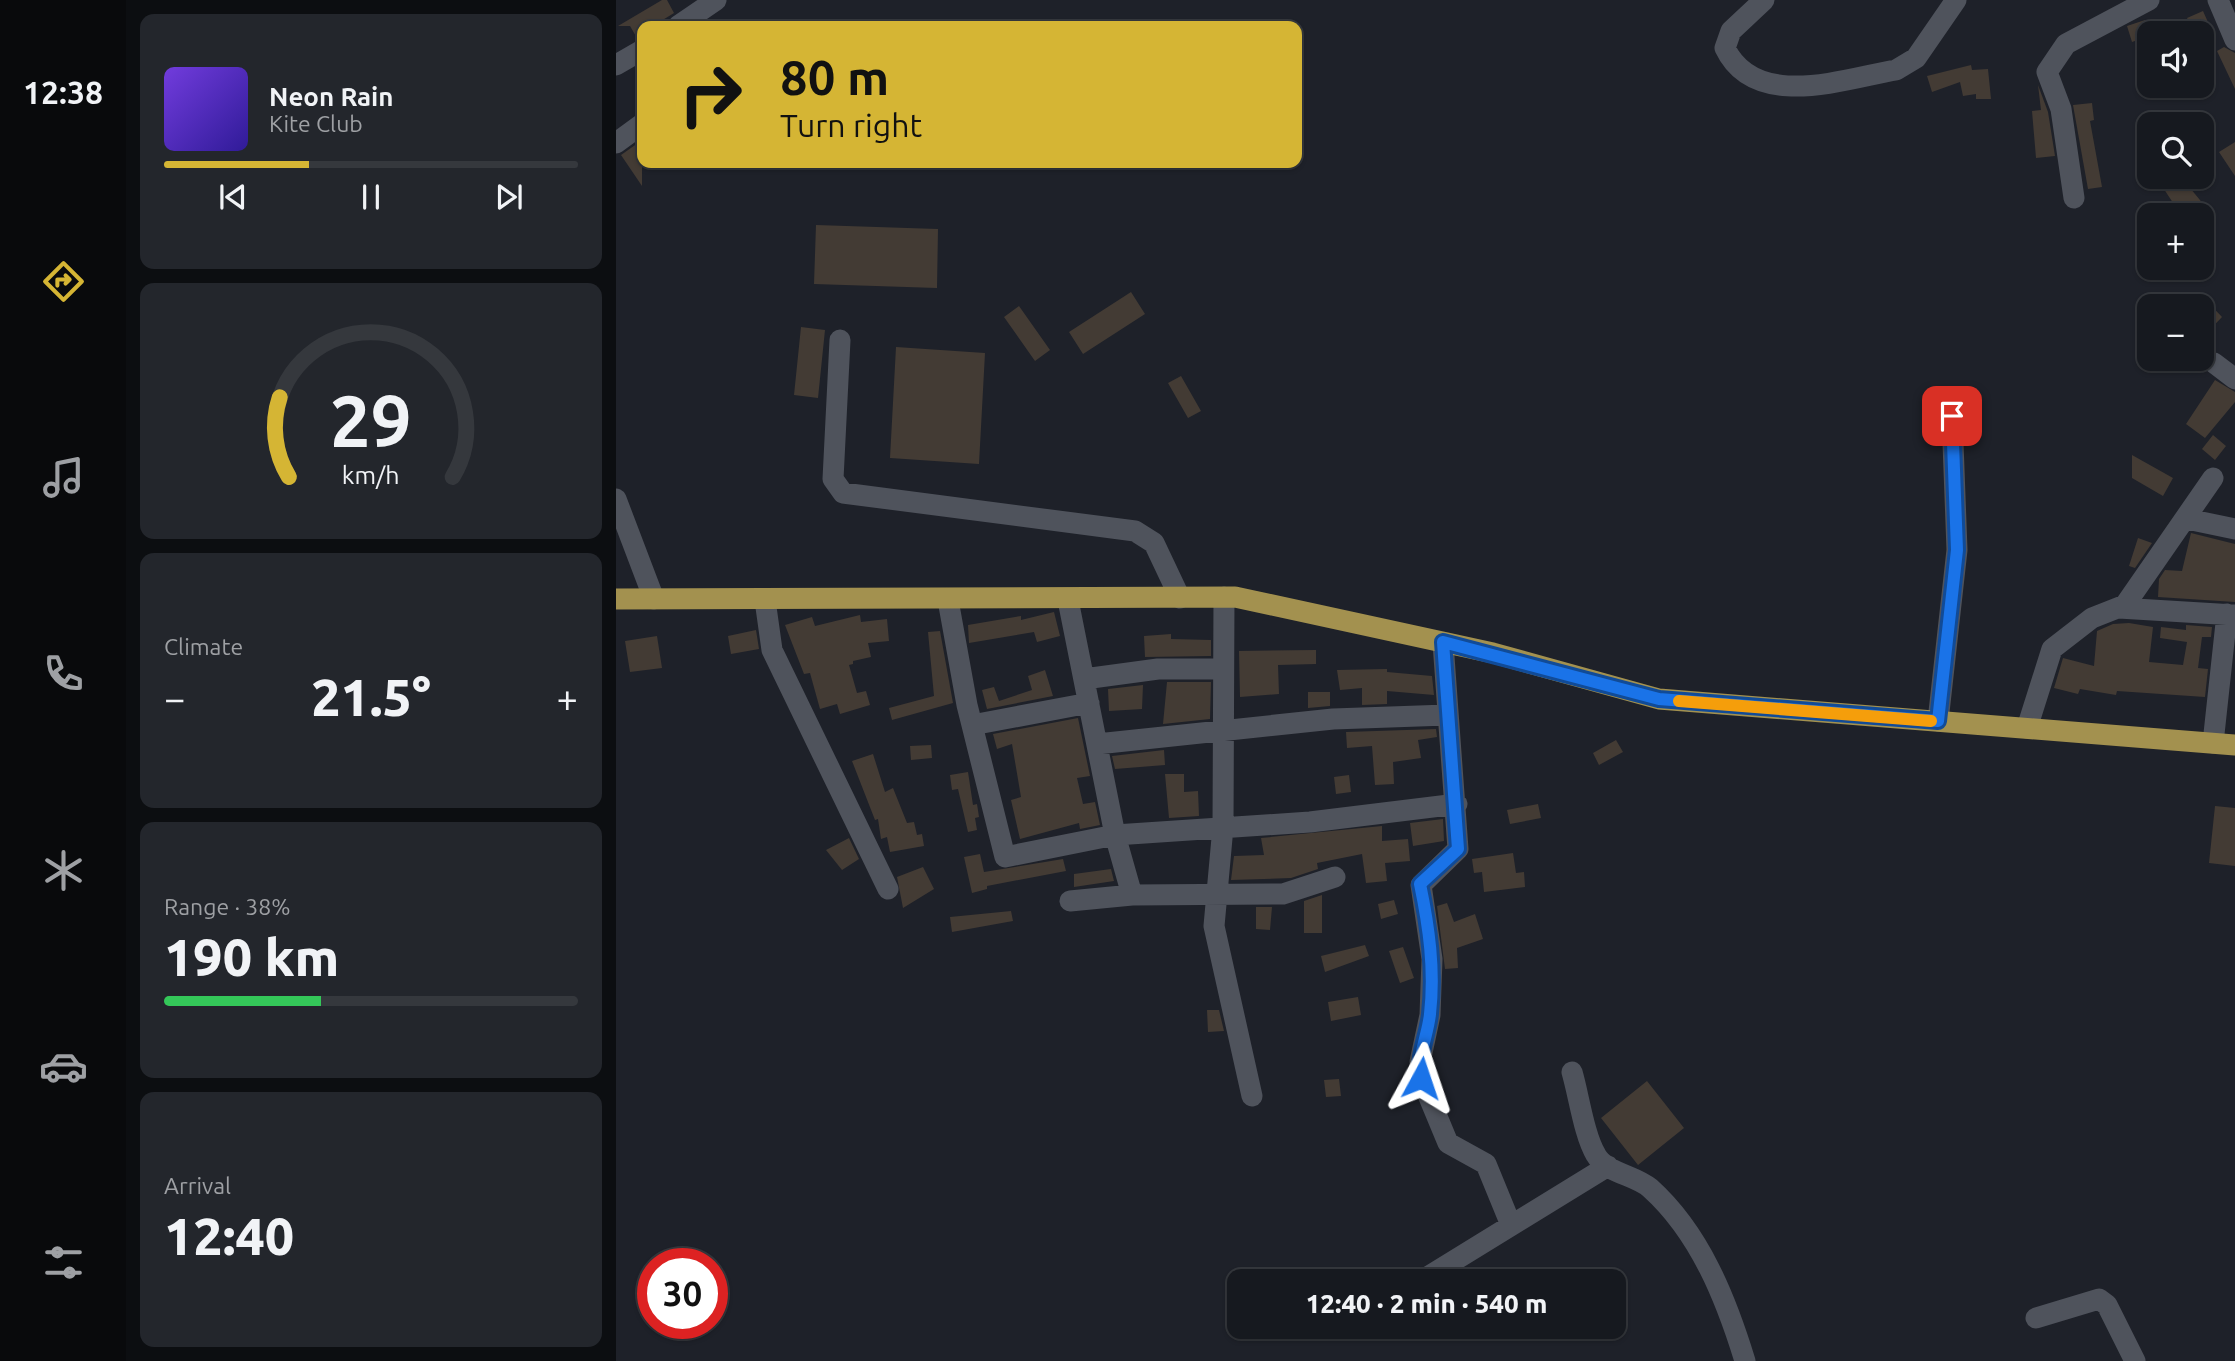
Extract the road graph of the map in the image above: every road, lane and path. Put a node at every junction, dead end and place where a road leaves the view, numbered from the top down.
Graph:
1 (716, 0) edge
2 (1764, 0) edge
3 (1956, 0) edge
4 (2149, 0) edge
5 (2218, 0) edge
6 (685, 21) edge
7 (2235, 40) edge
8 (637, 53) edge
9 (616, 65) edge
10 (637, 128) edge
11 (616, 143) edge
12 (2074, 198) dead end
13 (840, 341) dead end
14 (2214, 363) dead end
15 (2235, 379) edge
16 (1952, 416) dead end
17 (2213, 478) dead end
18 (616, 499) edge
19 (2187, 519) junction
20 (2235, 529) edge
21 (1224, 597) junction
22 (1180, 598) junction
23 (616, 600) edge
24 (654, 600) junction
25 (765, 600) junction
26 (948, 600) junction
27 (1068, 600) junction
28 (2119, 608) junction
29 (2231, 615) edge
30 (1443, 642) junction
31 (1223, 669) junction
32 (1084, 679) junction
33 (1088, 703) junction
34 (1447, 715) junction
35 (1938, 721) junction
36 (972, 725) junction
37 (2027, 728) junction
38 (1223, 733) junction
39 (2213, 743) junction
40 (1097, 744) junction
41 (2235, 744) edge
42 (1457, 804) junction
43 (1223, 827) junction
44 (1115, 835) junction
45 (1335, 877) dead end
46 (888, 889) dead end
47 (1216, 893) junction
48 (1132, 895) junction
49 (1070, 901) dead end
50 (1572, 1072) dead end
51 (1252, 1096) dead end
52 (1608, 1166) junction
53 (1511, 1225) junction
54 (1440, 1269) edge
55 (2036, 1318) dead end
56 (1745, 1361) edge
57 (2135, 1361) edge

1 - 6 street
2 - 3 street
4 - 12 street
5 - 7 street
8 - 9 street
10 - 11 street
13 - 22 street
14 - 15 street
16 - 35 street
17 - 19 street
18 - 24 street
19 - 20 street
19 - 28 street
21 - 22 main road
21 - 30 main road
21 - 31 street
22 - 27 main road
23 - 24 main road
24 - 25 main road
25 - 26 main road
25 - 46 street
26 - 27 main road
26 - 36 street
27 - 32 street
28 - 29 street
28 - 37 street
29 - 39 street
30 - 34 street
30 - 35 main road
31 - 32 street
31 - 38 street
32 - 33 street
33 - 36 street
33 - 40 street
34 - 38 street
34 - 42 street
35 - 37 main road
36 - 44 street
37 - 39 main road
38 - 40 street
38 - 43 street
39 - 41 main road
40 - 44 street
42 - 43 street
42 - 53 street
43 - 44 street
43 - 47 street
44 - 48 street
45 - 47 street
47 - 48 street
47 - 51 street
48 - 49 street
50 - 52 street
52 - 53 street
52 - 56 street
53 - 54 street
55 - 57 street

